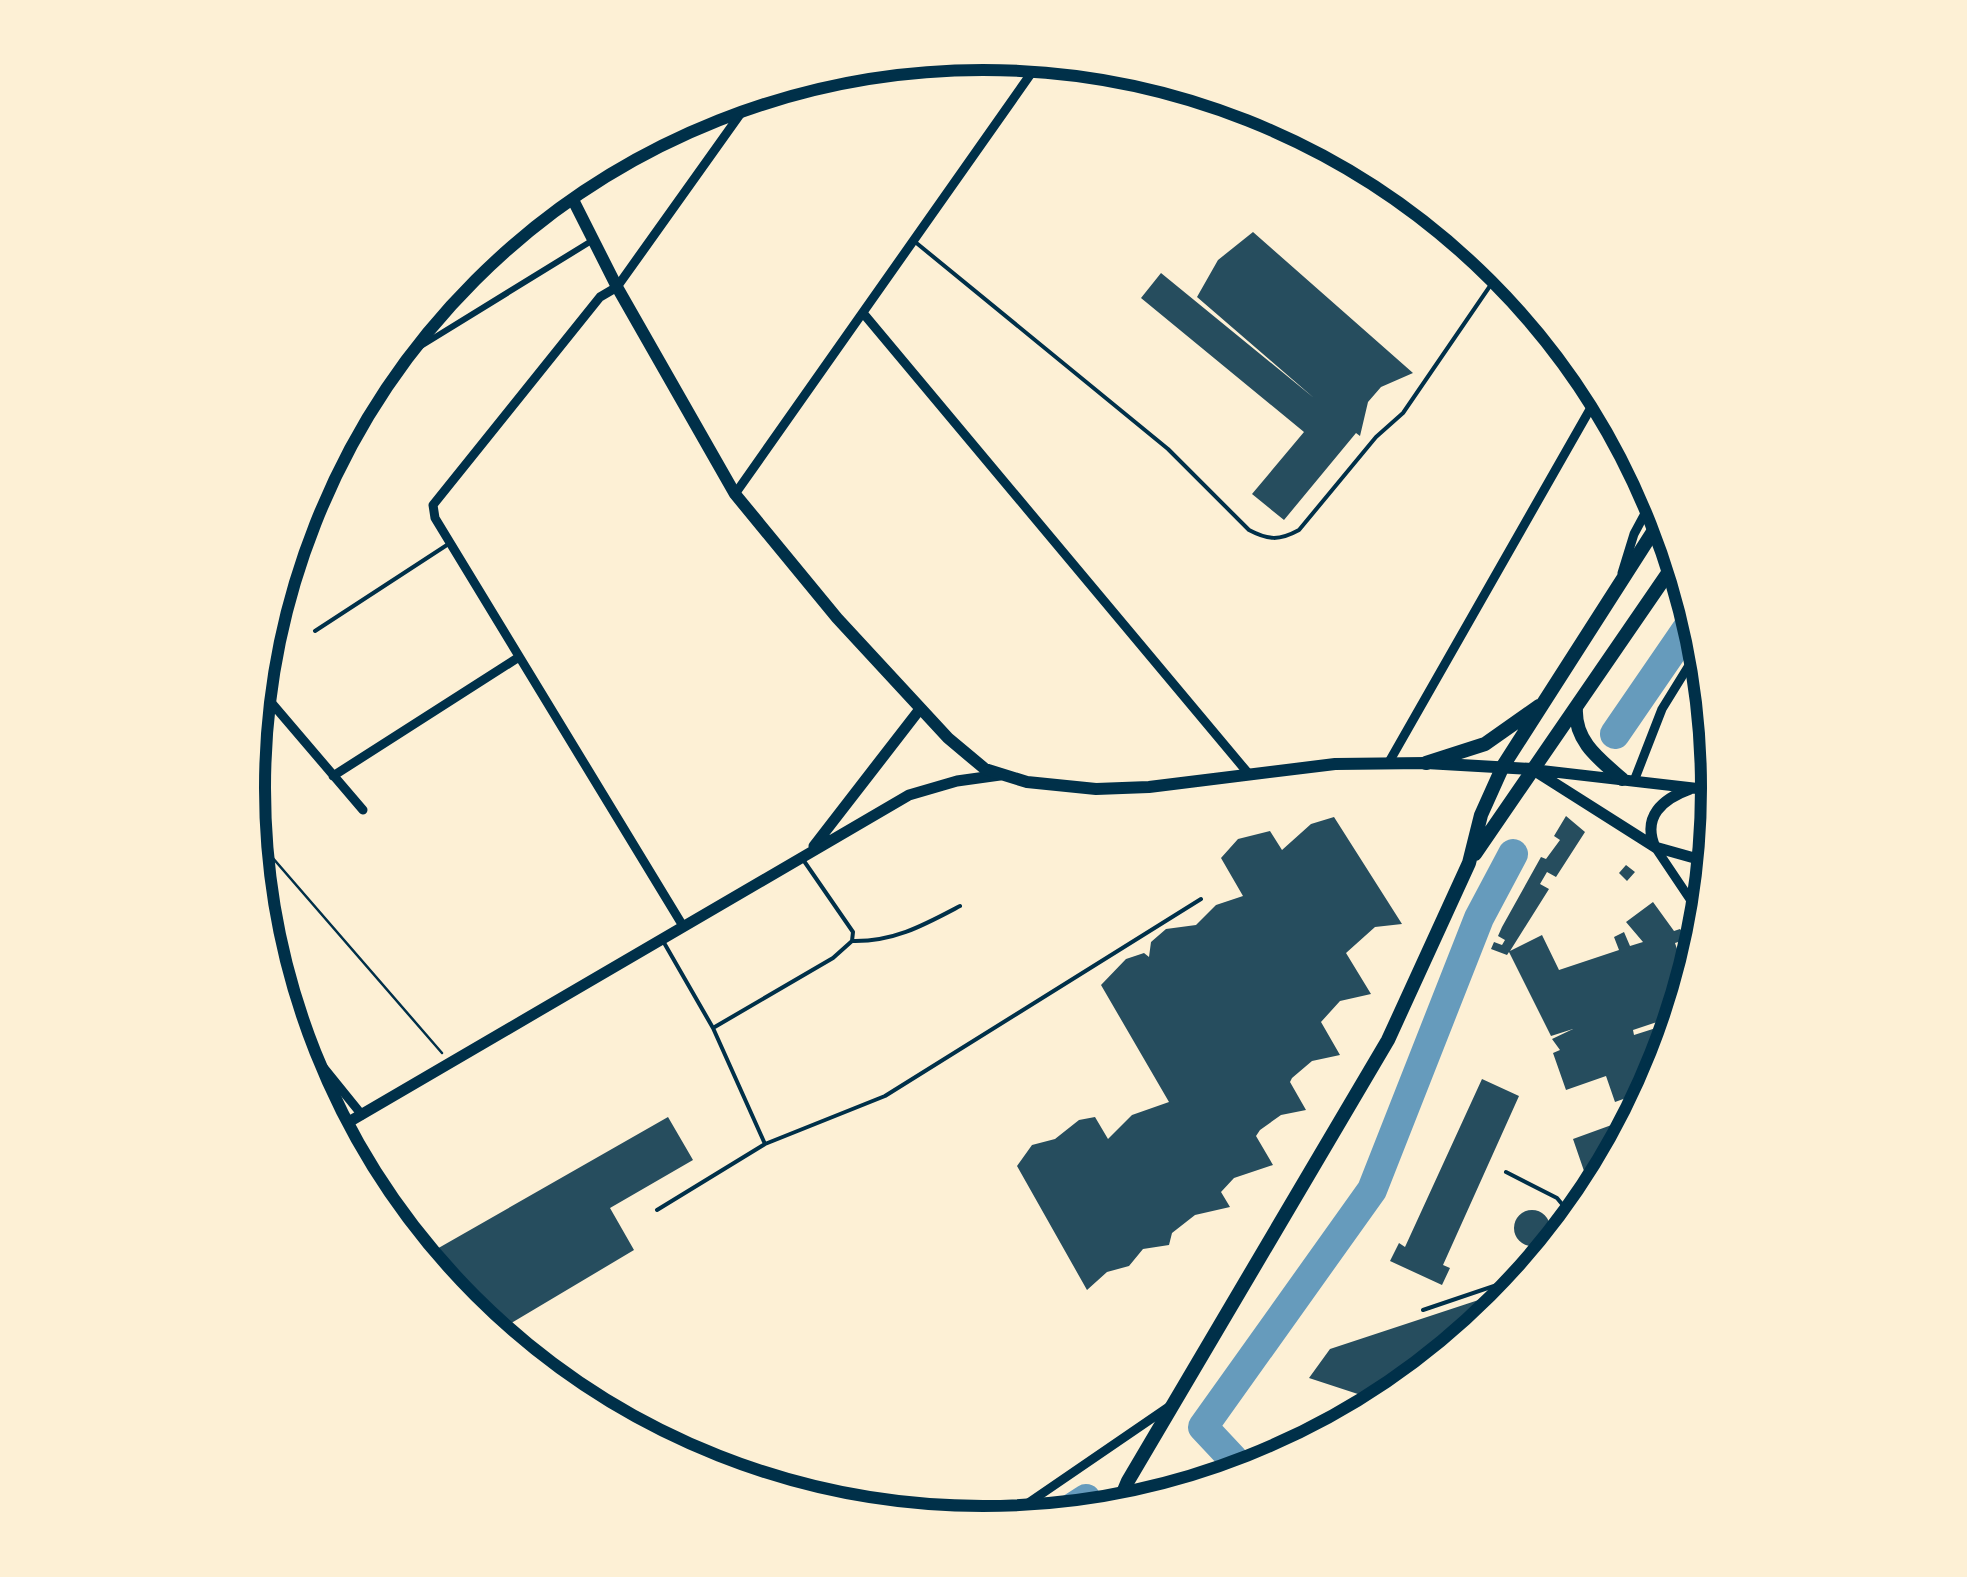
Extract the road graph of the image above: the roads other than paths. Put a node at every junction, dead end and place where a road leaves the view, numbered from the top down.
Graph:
1 (1032, 72) edge
2 (742, 112) edge
3 (573, 199) edge
4 (594, 239) junction
5 (914, 241) junction
6 (1493, 282) edge
7 (618, 288) junction
8 (863, 313) junction
9 (413, 351) edge
10 (1592, 406) edge
11 (735, 494) junction
12 (1646, 511) edge
13 (1654, 531) edge
14 (450, 543) junction
15 (1669, 573) edge
16 (1616, 593) junction
17 (314, 631) dead end
18 (520, 657) junction
19 (1691, 663) edge
20 (1552, 696) junction
21 (270, 702) edge
22 (1576, 707) junction
23 (920, 708) junction
24 (1388, 762) junction
25 (1426, 763) junction
26 (1503, 766) junction
27 (1532, 770) junction
28 (1248, 773) junction
29 (1000, 775) junction
30 (334, 776) junction
31 (1628, 780) junction
32 (1693, 788) junction
33 (1702, 789) edge
34 (362, 810) dead end
35 (1654, 847) junction
36 (806, 853) junction
37 (1698, 859) edge
38 (1469, 863) junction
39 (1200, 899) dead end
40 (1692, 903) edge
41 (960, 906) dead end
42 (683, 926) junction
43 (662, 938) junction
44 (852, 941) junction
45 (713, 1028) junction
46 (320, 1063) edge
47 (362, 1115) junction
48 (348, 1123) edge
49 (765, 1144) junction
50 (1506, 1172) dead end
51 (1566, 1209) edge
52 (657, 1210) dead end
53 (1506, 1282) edge
54 (1423, 1310) dead end
55 (1174, 1406) junction
56 (1125, 1493) edge
57 (1026, 1505) edge

1 - 5 street
2 - 7 street
3 - 4 main road
4 - 7 main road
4 - 9 street
5 - 6 lane
5 - 8 street
7 - 11 main road
7 - 14 street
8 - 11 street
8 - 28 street
10 - 24 street
11 - 23 main road
12 - 16 street
13 - 16 main road
14 - 17 lane
14 - 18 street
15 - 22 main road
16 - 20 main road
18 - 30 street
18 - 42 street
19 - 31 street
20 - 25 main road
20 - 26 main road
21 - 30 street
22 - 27 main road
22 - 31 main road
23 - 29 main road
23 - 36 street
24 - 25 main road
24 - 28 main road
25 - 26 main road
26 - 27 main road
26 - 38 main road
27 - 31 street
27 - 35 street
27 - 38 main road
28 - 29 main road
29 - 36 street
30 - 34 street
31 - 32 street
32 - 33 street
32 - 35 street
35 - 37 street
35 - 40 street
36 - 42 street
36 - 44 lane
38 - 55 main road
39 - 49 lane
41 - 44 lane
42 - 43 street
43 - 45 lane
43 - 47 street
44 - 45 lane
45 - 49 lane
46 - 47 street
47 - 48 street
49 - 52 lane
50 - 51 lane
53 - 54 lane
55 - 56 main road
55 - 57 street

